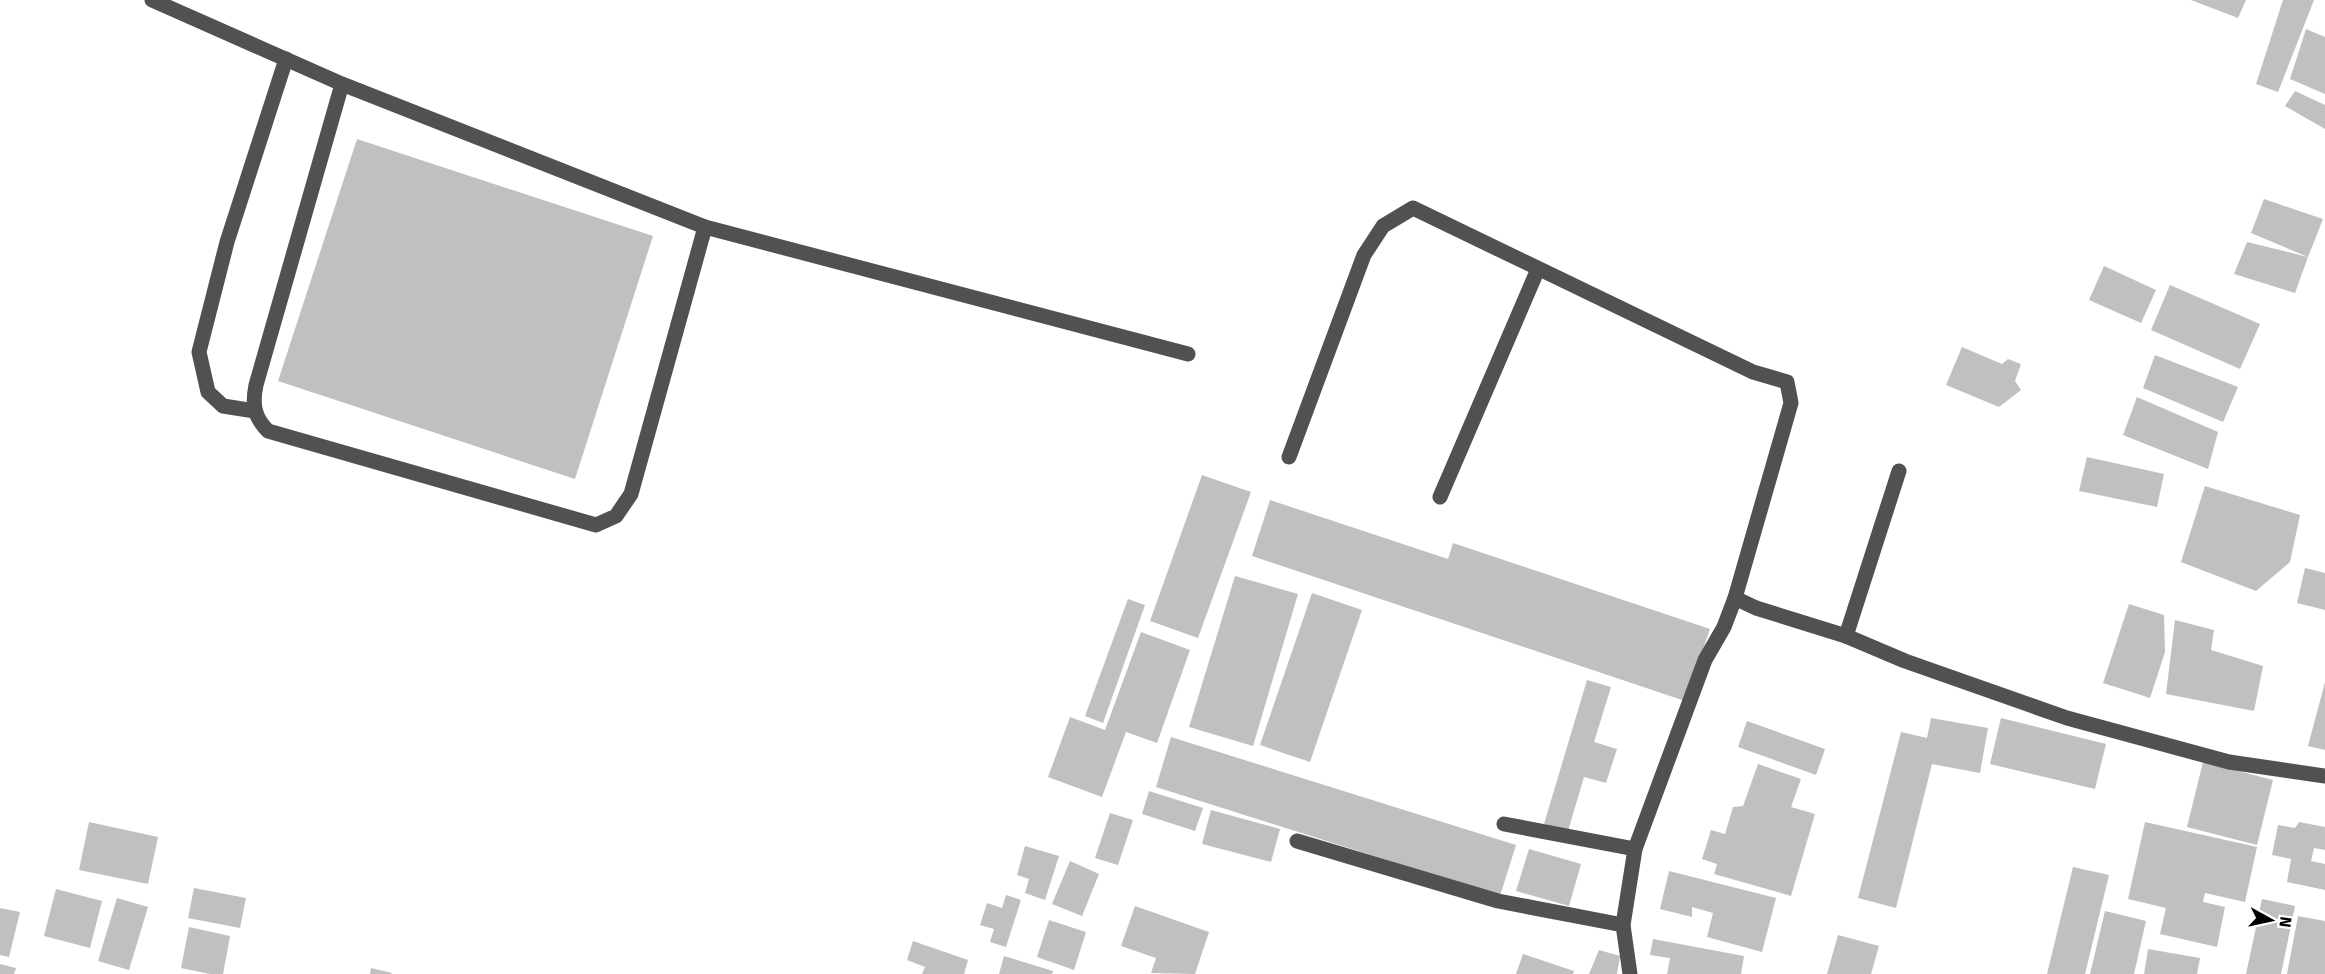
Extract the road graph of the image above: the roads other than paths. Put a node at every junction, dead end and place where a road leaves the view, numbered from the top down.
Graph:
1 (152, 0) edge
2 (286, 59) junction
3 (342, 84) junction
4 (705, 227) junction
5 (1538, 268) junction
6 (1188, 354) dead end
7 (255, 411) junction
8 (1289, 457) dead end
9 (1899, 471) dead end
10 (1440, 497) dead end
11 (1735, 598) junction
12 (1846, 636) junction
13 (2325, 776) edge
14 (1504, 825) dead end
15 (1297, 841) dead end
16 (1635, 849) junction
17 (1623, 925) junction
18 (1630, 974) edge

1 - 2 street
2 - 3 street
2 - 7 street
3 - 4 street
3 - 7 street
4 - 6 street
4 - 7 street
5 - 8 street
5 - 10 street
5 - 11 street
9 - 12 street
11 - 12 street
11 - 16 street
12 - 13 street
14 - 16 street
15 - 17 street
16 - 17 street
17 - 18 street

